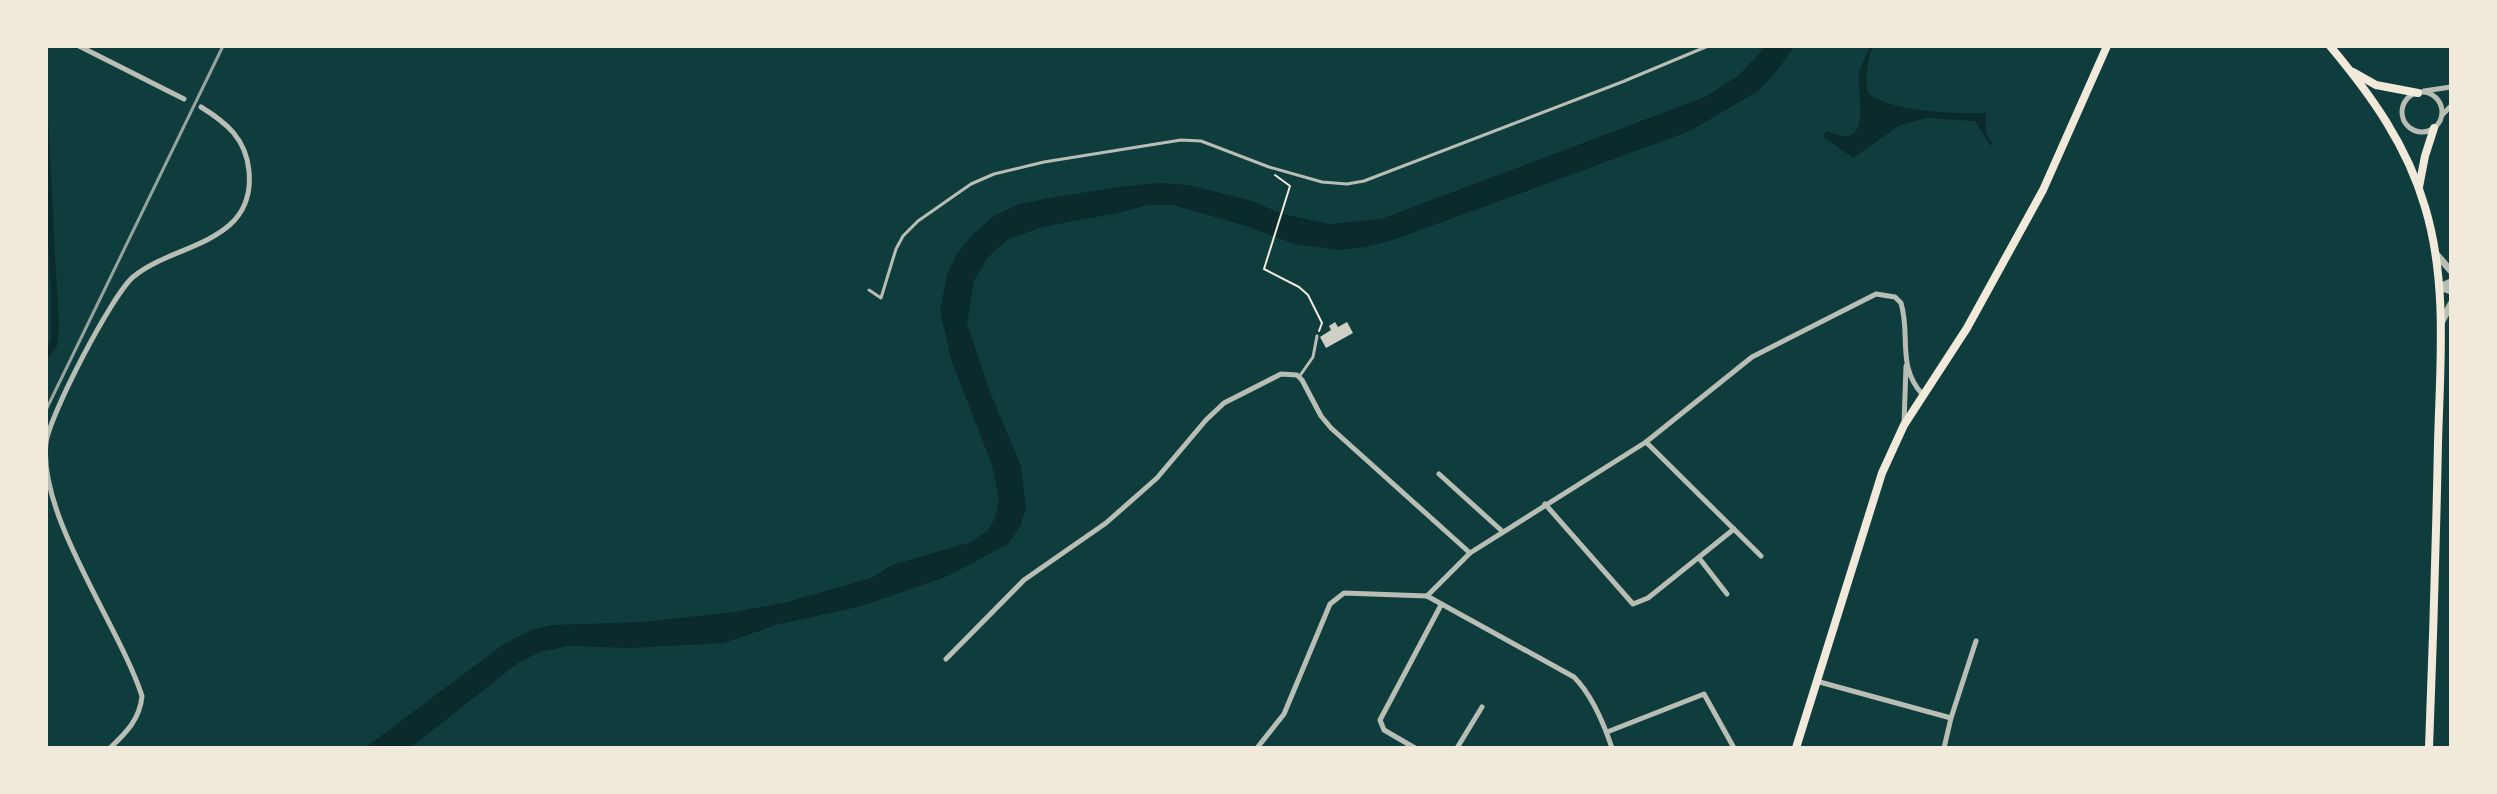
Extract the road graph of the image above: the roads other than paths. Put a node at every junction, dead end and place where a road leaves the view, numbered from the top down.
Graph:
1 (79, 46) edge
2 (1708, 46) edge
3 (2107, 46) edge
4 (2330, 46) edge
5 (2349, 70) junction
6 (2451, 87) edge
7 (2418, 92) junction
8 (184, 99) dead end
9 (2451, 106) edge
10 (201, 107) dead end
11 (2442, 116) junction
12 (2434, 128) junction
13 (2419, 188) junction
14 (2436, 253) junction
15 (2451, 271) edge
16 (2451, 282) edge
17 (2439, 287) junction
18 (869, 290) dead end
19 (2451, 291) edge
20 (2451, 304) edge
21 (2439, 327) junction
22 (1317, 336) road end
23 (1906, 365) junction
24 (1299, 377) junction
25 (1923, 395) junction
26 (1904, 425) junction
27 (1646, 442) junction
28 (1439, 474) dead end
29 (1545, 504) junction
30 (1734, 529) junction
31 (1502, 531) junction
32 (1470, 553) junction
33 (1761, 556) dead end
34 (1699, 558) junction
35 (1727, 594) dead end
36 (1427, 596) junction
37 (1441, 605) junction
38 (1976, 641) dead end
39 (946, 659) dead end
40 (1815, 681) junction
41 (1482, 707) dead end
42 (1951, 718) junction
43 (1607, 732) junction
44 (110, 748) edge
45 (1257, 748) edge
46 (1415, 748) edge
47 (1457, 748) edge
48 (1612, 748) edge
49 (1734, 748) edge
50 (1796, 748) edge
51 (1944, 748) edge
52 (2429, 748) edge

1 - 8 street
2 - 18 lane
3 - 25 main road
4 - 5 main road
5 - 7 main road
5 - 13 main road
6 - 7 street
7 - 11 street
7 - 12 street
9 - 11 street
10 - 44 street
11 - 12 street
12 - 13 main road
13 - 14 main road
14 - 15 street
14 - 17 main road
16 - 17 street
17 - 19 street
17 - 21 main road
20 - 21 street
21 - 52 main road
22 - 24 lane
23 - 25 street
23 - 26 street
23 - 27 street
24 - 32 street
24 - 39 street
25 - 26 main road
26 - 40 main road
27 - 29 street
27 - 30 street
28 - 31 street
29 - 31 street
29 - 34 street
30 - 33 street
30 - 34 street
31 - 32 street
32 - 36 street
34 - 35 street
36 - 37 street
36 - 45 street
37 - 43 street
37 - 46 street
38 - 42 street
40 - 42 street
40 - 50 main road
41 - 47 street
42 - 51 street
43 - 48 street
43 - 49 street

